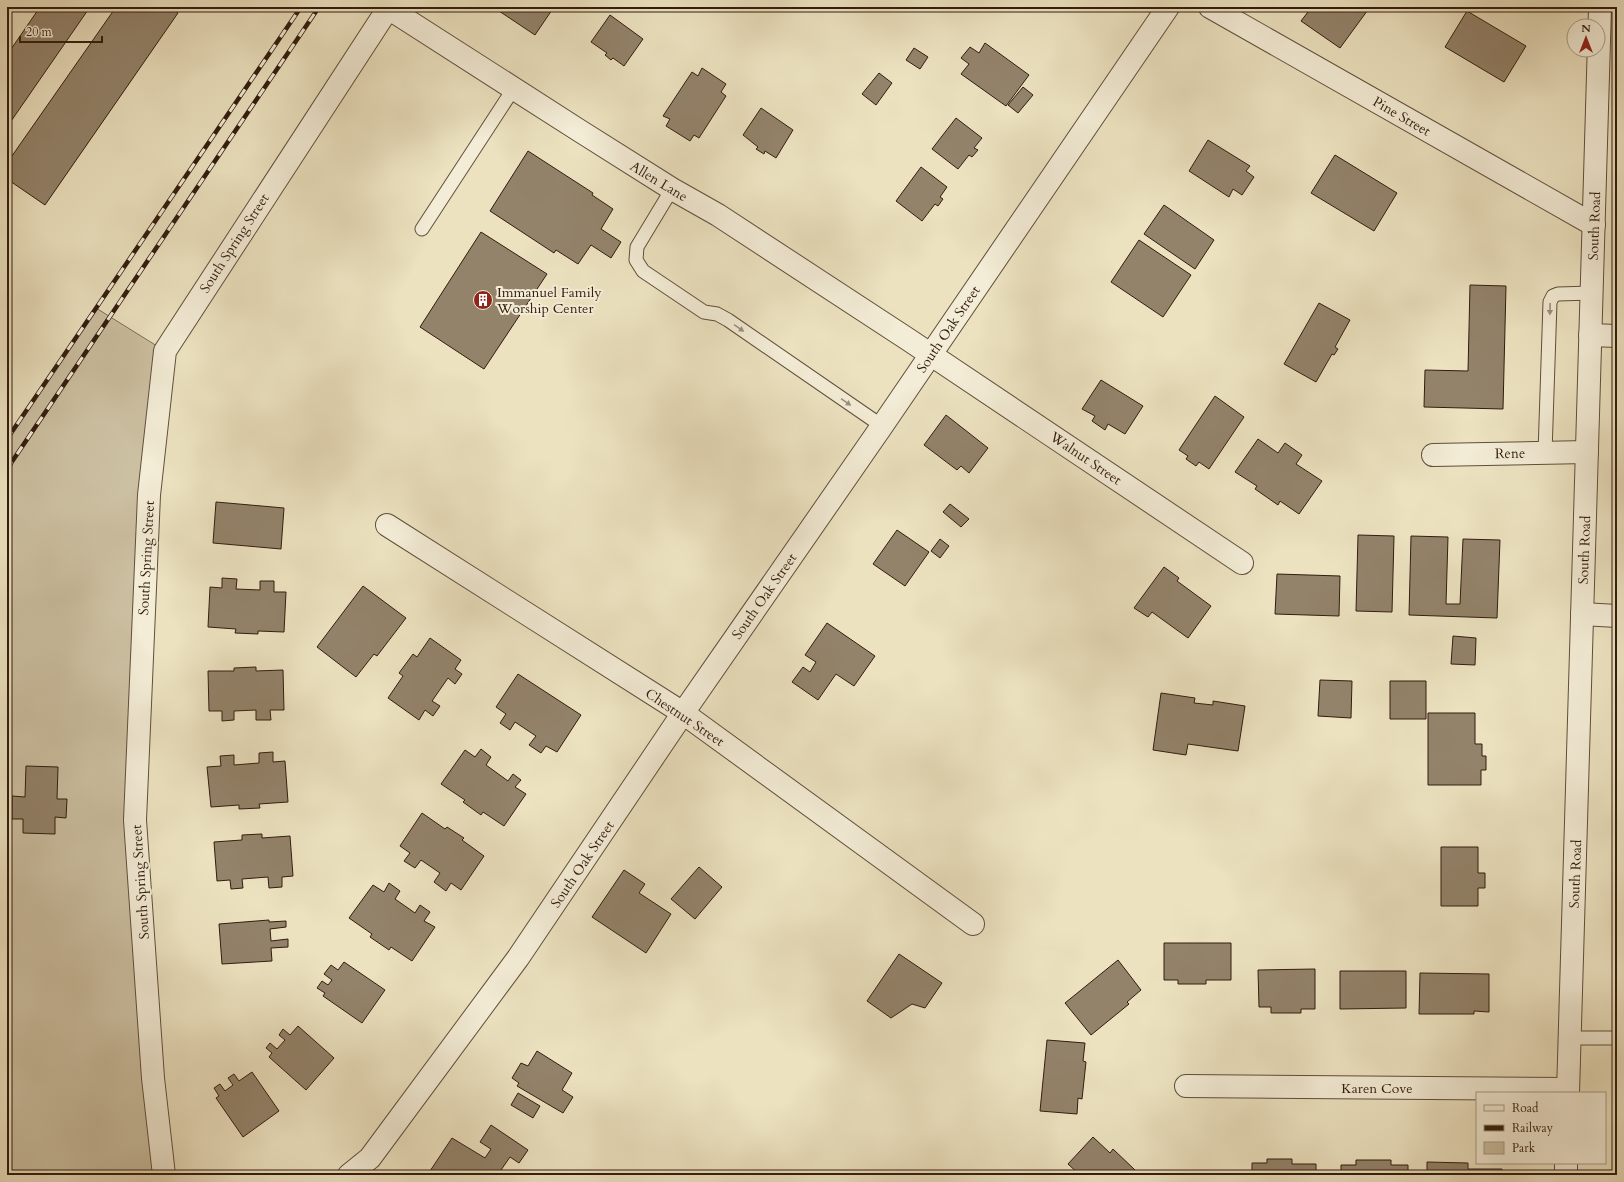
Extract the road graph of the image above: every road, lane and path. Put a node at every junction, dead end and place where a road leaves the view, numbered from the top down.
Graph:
1 (388, 7) edge
2 (1168, 7) edge
3 (1210, 7) edge
4 (1600, 7) edge
5 (514, 88) junction
6 (672, 189) junction
7 (1594, 225) junction
8 (422, 229) dead end
9 (1592, 293) junction
10 (1590, 335) junction
11 (1617, 336) edge
12 (930, 354) junction
13 (882, 426) junction
14 (1587, 452) junction
15 (1546, 453) junction
16 (1433, 455) dead end
17 (387, 525) dead end
18 (1242, 563) dead end
19 (1582, 614) junction
20 (1617, 616) edge
21 (683, 713) junction
22 (973, 924) dead end
23 (1570, 1038) junction
24 (1617, 1038) edge
25 (1186, 1086) dead end
26 (1568, 1091) edge
27 (1566, 1164) edge
28 (164, 1175) edge
29 (349, 1175) edge
30 (1566, 1175) edge

1 - 5 street, Allen Lane
1 - 28 street, South Spring Street
2 - 12 street, South Oak Street
3 - 7 street, Pine Street
4 - 7 street, South Road
5 - 6 street, Allen Lane
5 - 8 lane
6 - 12 street, Allen Lane
6 -> 13 lane
7 - 9 street, South Road
9 - 10 street, South Road
9 -> 15 lane
10 - 11 street
10 - 14 street, South Road
12 - 13 street, South Oak Street
12 - 18 street, Walnut Street
13 - 21 street, South Oak Street
14 - 15 street, Rene
14 - 19 street, South Road
15 - 16 street, Rene
17 - 21 street, Chestnut Street
19 - 20 street
19 - 23 street, South Road
21 - 22 street, Chestnut Street
21 - 29 street, South Oak Street
23 - 24 lane
23 - 26 street, South Road
25 - 26 street, Karen Cove
27 - 30 street

